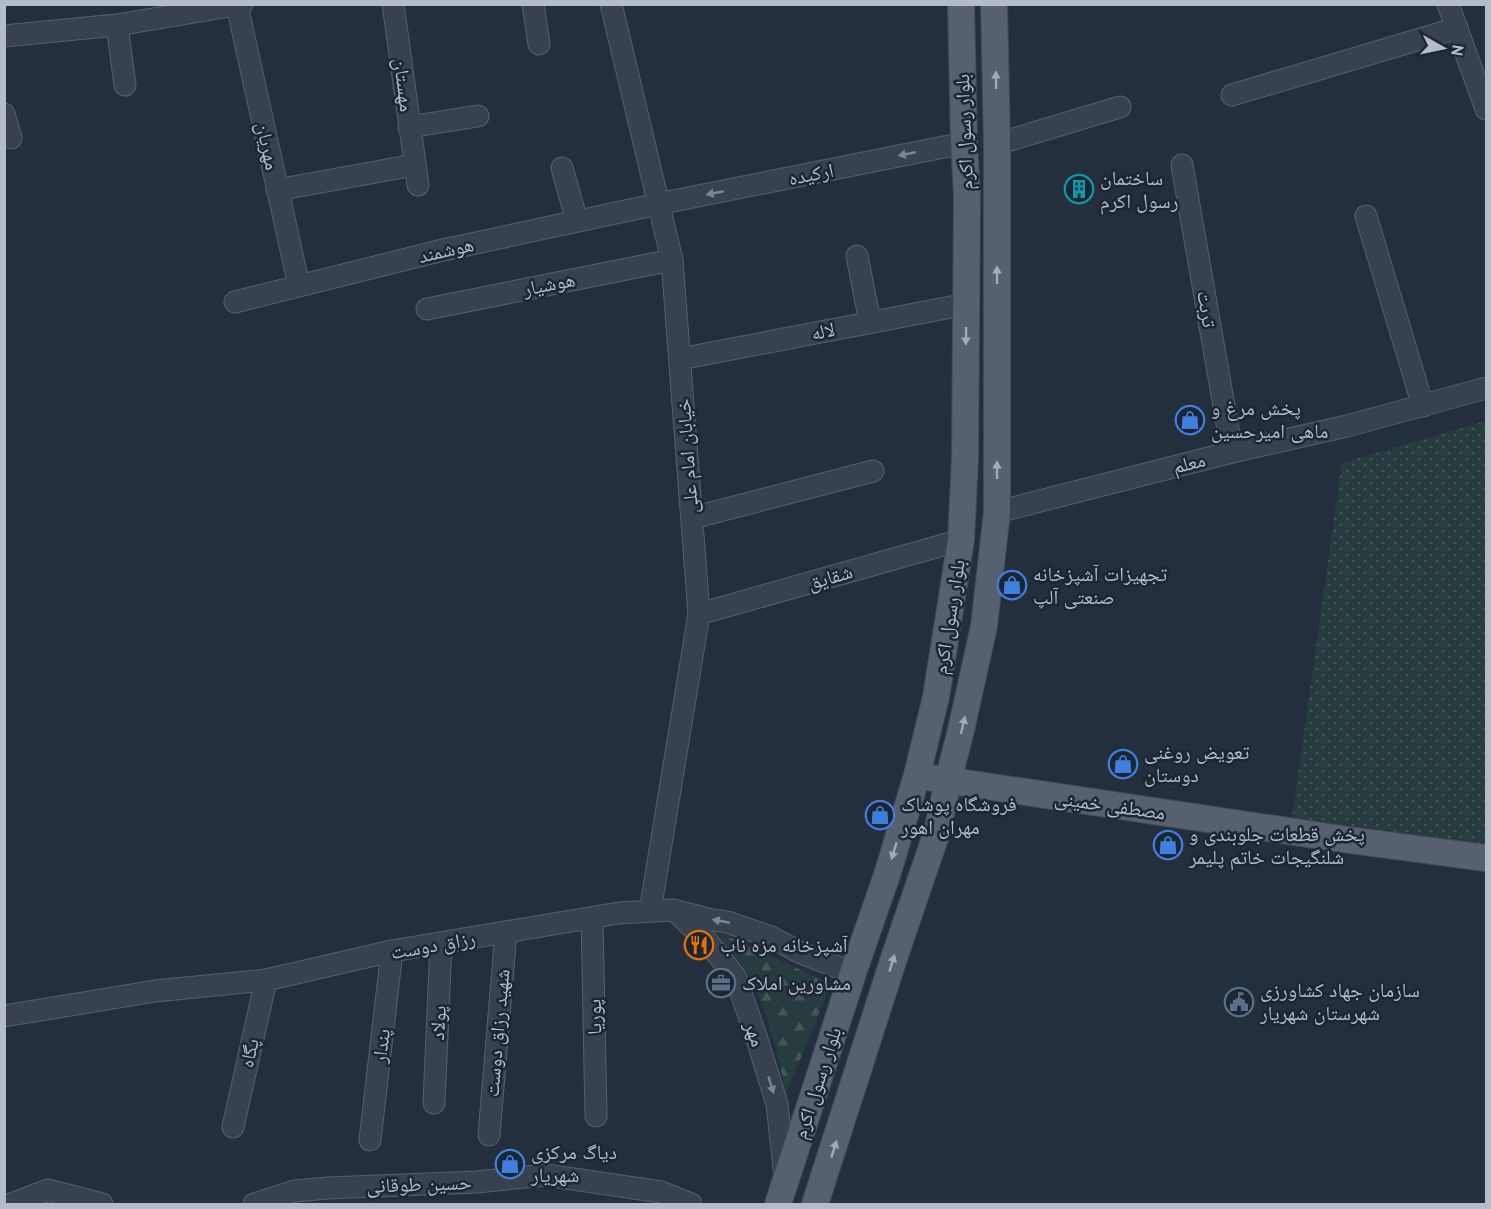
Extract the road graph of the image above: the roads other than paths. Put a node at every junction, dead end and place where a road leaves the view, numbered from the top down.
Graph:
1 (242, 4) edge
2 (393, 4) edge
3 (533, 4) edge
4 (611, 4) edge
5 (946, 4) edge
6 (961, 4) edge
7 (994, 4) edge
8 (1448, 4) edge
9 (237, 5) edge
10 (164, 11) edge
11 (117, 25) junction
12 (1457, 28) junction
13 (4, 36) edge
14 (539, 44) dead end
15 (125, 85) dead end
16 (1232, 95) dead end
17 (963, 104) junction
18 (1120, 107) dead end
19 (1486, 109) edge
20 (4, 114) edge
21 (478, 116) dead end
22 (409, 128) junction
23 (10, 138) dead end
24 (964, 143) junction
25 (997, 144) junction
26 (1182, 165) dead end
27 (562, 168) dead end
28 (277, 190) junction
29 (658, 204) junction
30 (1366, 216) dead end
31 (577, 221) junction
32 (857, 256) dead end
33 (672, 260) junction
34 (298, 286) junction
35 (235, 302) dead end
36 (966, 304) junction
37 (427, 309) dead end
38 (870, 322) junction
39 (680, 359) junction
40 (1486, 388) edge
41 (1423, 406) junction
42 (1232, 452) junction
43 (873, 471) dead end
44 (997, 512) junction
45 (692, 518) junction
46 (961, 540) junction
47 (699, 614) junction
48 (917, 775) junction
49 (948, 781) junction
50 (1486, 858) edge
51 (673, 910) junction
52 (650, 911) junction
53 (592, 918) junction
54 (506, 932) junction
55 (441, 943) junction
56 (392, 951) junction
57 (854, 970) junction
58 (266, 980) junction
59 (4, 1016) edge
60 (435, 1103) dead end
61 (596, 1116) dead end
62 (233, 1127) dead end
63 (489, 1135) dead end
64 (370, 1140) dead end
65 (782, 1193) edge
66 (297, 1198) edge
67 (12, 1204) edge
68 (102, 1204) edge
69 (254, 1204) edge
70 (691, 1204) edge
71 (815, 1204) edge

1 - 9 street
2 - 22 street, مهستان
3 - 14 street
4 - 29 street, خیابان امام علی
5 - 17 main road
6 - 17 main road, بلوار رسول اکرم
25 -> 7 main road, بلوار رسول اکرم
8 - 12 street
9 - 10 street
9 - 28 street, مهریان
10 - 11 street
11 - 13 street
11 - 15 street
12 - 16 street
12 - 19 street
17 - 24 main road, بلوار رسول اکرم
18 - 25 street
20 - 23 street
21 - 22 street
22 - 28 street, مهستان
24 -> 29 street, ارکیده
24 - 36 main road, بلوار رسول اکرم
44 -> 25 main road, بلوار رسول اکرم
26 - 42 street, تربت
27 - 31 street
28 - 34 street, مهریان
29 - 31 street, هوشمند
29 - 33 street, خیابان امام علی
30 - 41 street
31 - 34 street, هوشمند
32 - 38 street
33 - 37 street, هوشیار
33 - 39 street, خیابان امام علی
34 - 35 street, هوشمند
36 - 38 street, لاله
36 -> 46 main road, بلوار رسول اکرم
38 - 39 street, لاله
39 - 45 street, خیابان امام علی
40 - 41 street, معلم
41 - 42 street, معلم
42 - 44 street, معلم
43 - 45 street
49 -> 44 main road, بلوار رسول اکرم
45 - 47 street, خیابان امام علی
46 - 47 street, شقایق
46 - 48 main road, بلوار رسول اکرم
47 - 52 street, خیابان امام علی
48 - 49 main road, مصطفی خمینی
48 -> 57 main road, بلوار رسول اکرم
49 - 50 main road, مصطفی خمینی
71 -> 49 main road, بلوار رسول اکرم
51 - 52 street, رزاق دوست
57 -> 51 street, رزاق دوست
51 -> 65 street, مهر
52 - 53 street, رزاق دوست
53 - 54 street, رزاق دوست
53 - 61 street, پوریا
54 - 55 street, رزاق دوست
54 - 63 street, شهید رزاق دوست
55 - 56 street, رزاق دوست
55 - 60 street, پولاد
56 - 58 street, رزاق دوست
56 - 64 street, پندار
57 - 65 main road, بلوار رسول اکرم
58 - 59 street, رزاق دوست
58 - 62 street, پگاه
66 - 69 street, حسین طوقانی
66 - 70 street, حسین طوقانی
67 - 68 street

